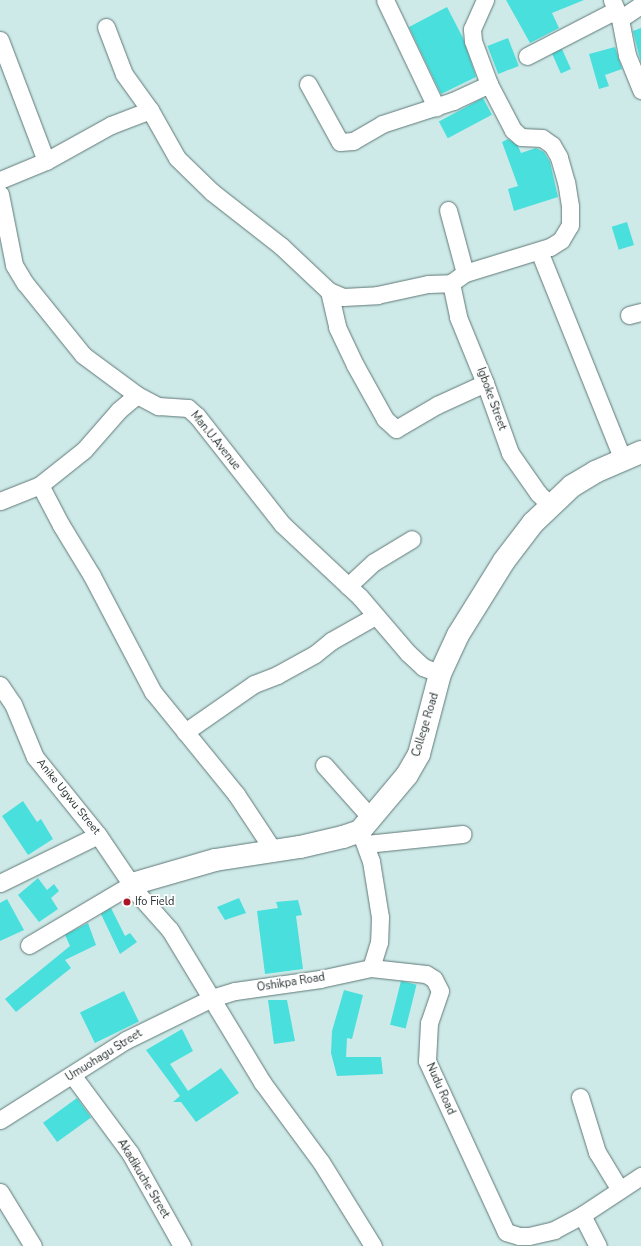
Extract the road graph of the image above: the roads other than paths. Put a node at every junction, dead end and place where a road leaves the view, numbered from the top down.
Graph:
1 (385, 0) edge
2 (485, 0) edge
3 (641, 5) edge
4 (616, 10) edge
5 (106, 27) dead end
6 (0, 40) edge
7 (527, 56) dead end
8 (639, 82) edge
9 (308, 84) dead end
10 (489, 84) junction
11 (436, 106) junction
12 (150, 110) junction
13 (46, 161) junction
14 (0, 180) edge
15 (0, 194) edge
16 (448, 210) dead end
17 (539, 251) junction
18 (465, 273) junction
19 (451, 283) junction
20 (329, 292) junction
21 (485, 382) junction
22 (137, 395) junction
23 (632, 456) edge
24 (40, 485) junction
25 (0, 501) edge
26 (550, 505) junction
27 (412, 539) dead end
28 (348, 586) junction
29 (375, 616) junction
30 (440, 674) junction
31 (0, 686) edge
32 (186, 732) junction
33 (324, 765) dead end
34 (366, 831) junction
35 (462, 834) dead end
36 (98, 835) junction
37 (273, 850) junction
38 (1, 881) edge
39 (132, 884) junction
40 (29, 945) dead end
41 (371, 968) junction
42 (212, 998) junction
43 (73, 1076) junction
44 (580, 1097) dead end
45 (0, 1120) edge
46 (641, 1176) edge
47 (620, 1190) junction
48 (0, 1192) edge
49 (582, 1215) junction
50 (513, 1238) edge
51 (33, 1246) edge
52 (182, 1246) edge
53 (372, 1246) edge
54 (598, 1246) edge

1 - 11 street
2 - 10 street
3 - 4 street
4 - 7 street
4 - 8 street
5 - 12 street
6 - 13 street
9 - 11 street
10 - 11 street
10 - 17 street
12 - 13 street
12 - 20 street
13 - 14 street
15 - 22 street, Man.U.Avenue
16 - 18 street
17 - 18 street
17 - 23 street
18 - 19 street
19 - 20 street
19 - 21 street, Igboke Street
20 - 21 street
21 - 26 street, Igboke Street
22 - 24 street
22 - 28 street, Man.U.Avenue
23 - 26 main road, College Road
24 - 25 street
24 - 32 street
26 - 30 main road, College Road
27 - 28 street
28 - 29 street, Man.U.Avenue
29 - 30 street, Man.U.Avenue
29 - 32 street
30 - 34 main road, College Road
31 - 36 street, Anike Ugwu Street
32 - 37 street
33 - 34 street
34 - 35 street
34 - 37 main road
34 - 41 street
36 - 38 street
36 - 39 street, Anike Ugwu Street
37 - 39 main road
39 - 40 street
39 - 42 street, Anike Ugwu Street
41 - 42 street, Oshikpa Road
41 - 50 street, Nudu Road
42 - 43 street, Umuohagu Street
42 - 53 street, Anike Ugwu Street
43 - 45 street, Umuohagu Street
43 - 52 street, Akadikuche Street
44 - 47 street
46 - 47 street
47 - 49 street
48 - 51 street
49 - 50 street
49 - 54 street

